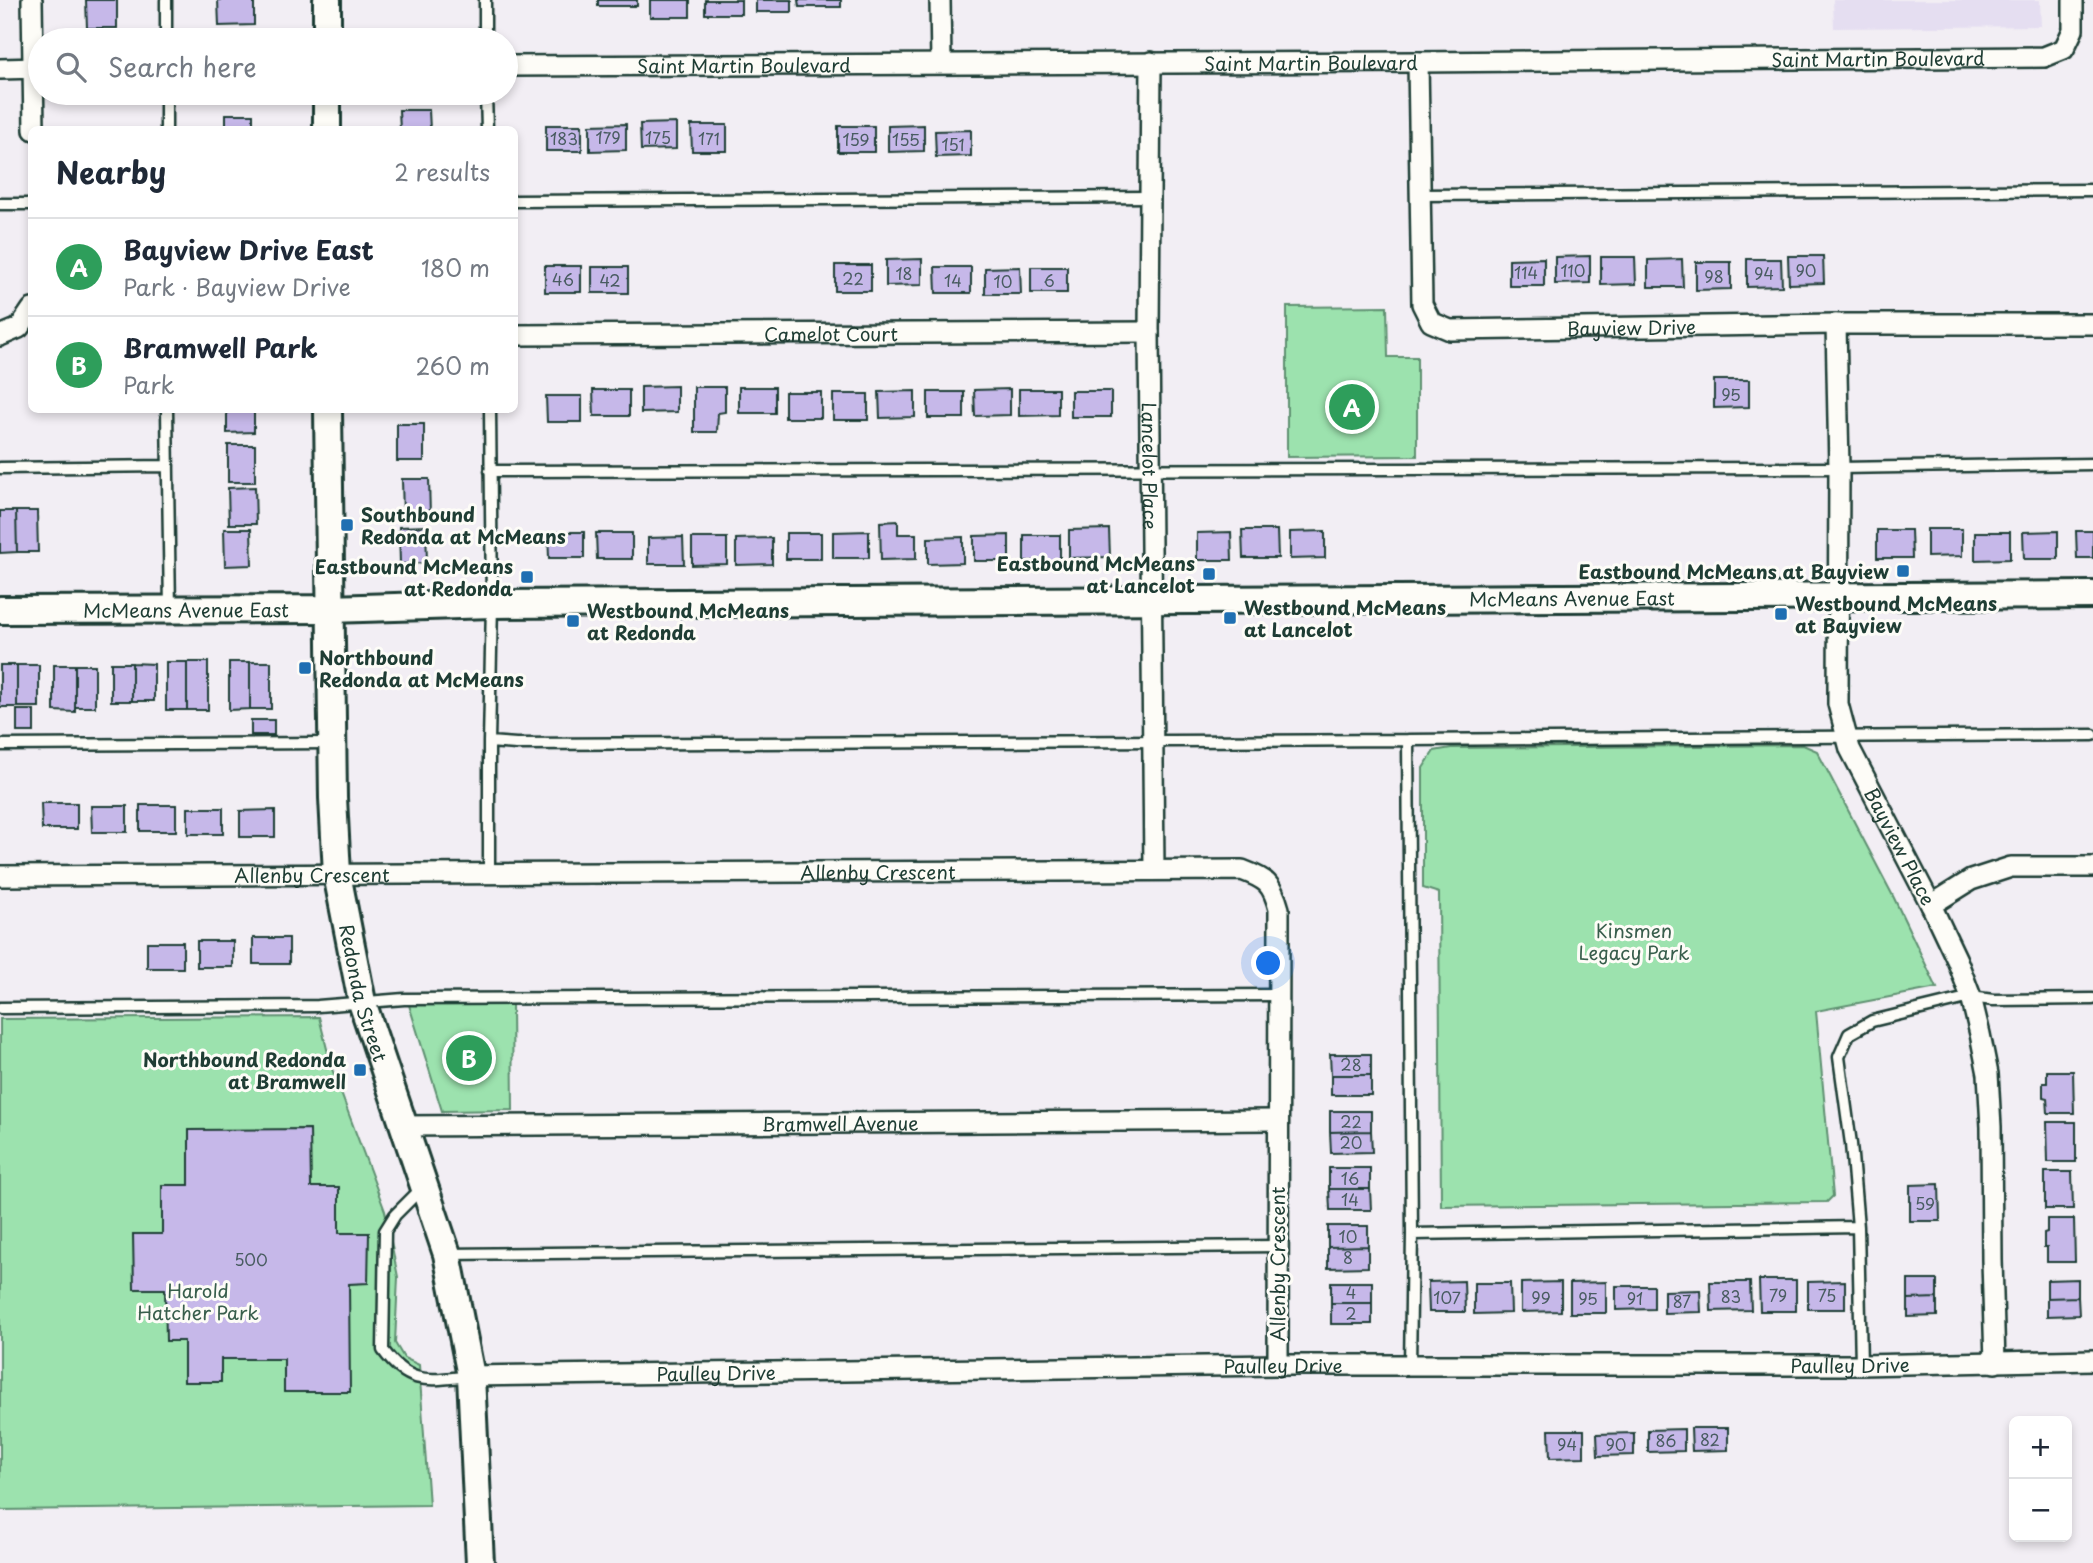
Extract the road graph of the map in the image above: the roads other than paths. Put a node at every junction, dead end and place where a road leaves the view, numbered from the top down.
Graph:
1 (32, 0) edge
2 (166, 0) edge
3 (327, 0) edge
4 (485, 0) edge
5 (940, 0) edge
6 (2073, 0) edge
7 (34, 28) edge
8 (166, 28) edge
9 (327, 28) edge
10 (485, 28) edge
11 (1151, 62) junction
12 (1418, 62) junction
13 (941, 63) junction
14 (518, 66) edge
15 (0, 69) edge
16 (28, 69) edge
17 (35, 105) edge
18 (166, 105) edge
19 (327, 105) edge
20 (486, 105) edge
21 (34, 126) edge
22 (166, 126) edge
23 (327, 126) edge
24 (487, 126) edge
25 (2093, 190) edge
26 (1419, 195) junction
27 (1150, 197) junction
28 (518, 201) edge
29 (0, 204) edge
30 (28, 204) edge
31 (28, 315) edge
32 (1836, 324) junction
33 (2093, 324) edge
34 (1149, 332) junction
35 (518, 335) edge
36 (0, 336) edge
37 (167, 413) edge
38 (327, 413) edge
39 (490, 413) edge
40 (2093, 464) edge
41 (168, 467) junction
42 (0, 468) edge
43 (1839, 468) junction
44 (1149, 470) junction
45 (490, 471) junction
46 (2093, 595) edge
47 (1839, 597) junction
48 (1152, 601) junction
49 (492, 604) junction
50 (330, 609) junction
51 (0, 610) edge
52 (170, 610) junction
53 (2093, 735) edge
54 (1846, 737) junction
55 (1153, 740) junction
56 (1408, 740) junction
57 (489, 742) junction
58 (332, 743) junction
59 (0, 746) edge
60 (2093, 867) edge
61 (1154, 870) junction
62 (489, 873) junction
63 (337, 874) junction
64 (0, 876) edge
65 (1931, 905) junction
66 (1277, 995) junction
67 (1971, 997) junction
68 (2093, 999) edge
69 (362, 1002) junction
70 (0, 1008) edge
71 (1277, 1120) junction
72 (404, 1126) junction
73 (424, 1186) junction
74 (1858, 1227) junction
75 (1412, 1234) junction
76 (1277, 1246) junction
77 (447, 1254) junction
78 (2093, 1360) edge
79 (1995, 1363) junction
80 (1861, 1364) junction
81 (1278, 1365) junction
82 (1410, 1366) junction
83 (471, 1376) junction
84 (480, 1563) edge

1 - 7 street
2 - 8 lane
3 - 9 street
4 - 10 lane
5 - 13 street
6 - 12 street, Saint Martin Boulevard
11 - 12 street, Saint Martin Boulevard
11 - 13 street, Saint Martin Boulevard
11 - 27 street, Lancelot Place
12 - 26 street, Bayview Drive
13 - 14 street, Saint Martin Boulevard
15 - 16 street
17 - 21 street
18 - 22 lane
19 - 23 street
20 - 24 lane
25 - 26 lane
26 - 32 street, Bayview Drive
27 - 28 lane
27 - 34 street, Lancelot Place
29 - 30 lane
31 - 36 street
32 - 33 street, Bayview Drive
32 - 43 street, Bayview Place
34 - 35 street, Camelot Court
34 - 44 street, Lancelot Place
37 - 41 lane
38 - 50 street, Redonda Street
39 - 45 lane
40 - 43 lane
41 - 42 lane
41 - 52 lane
43 - 44 lane
43 - 47 street, Bayview Place
44 - 45 lane
44 - 48 street, Lancelot Place
45 - 49 lane
46 - 47 street, McMeans Avenue East
47 - 48 street, McMeans Avenue East
47 - 54 street, Bayview Place
48 - 49 street, McMeans Avenue East
48 - 55 street, Lancelot Place
49 - 50 street, McMeans Avenue East
49 - 57 lane
50 - 52 street, McMeans Avenue East
50 - 58 street, Redonda Street
51 - 52 street, McMeans Avenue East
53 - 54 lane
54 - 56 lane
54 - 65 street, Bayview Place
55 - 56 lane
55 - 57 lane
55 - 61 street, Lancelot Place
56 - 75 lane
57 - 62 lane
58 - 59 lane
58 - 63 street, Redonda Street
60 - 65 street
61 - 62 street, Allenby Crescent
61 - 66 street, Allenby Crescent
62 - 63 street, Allenby Crescent
63 - 64 street, Allenby Crescent
63 - 69 street, Redonda Street
65 - 67 street, Bayview Place
66 - 69 lane
66 - 71 street, Allenby Crescent
67 - 68 lane
67 - 74 lane
67 - 79 street, Bayview Place
69 - 70 lane
69 - 72 street, Redonda Street
71 - 72 street, Bramwell Avenue
71 - 76 street, Allenby Crescent
72 - 73 street, Redonda Street
73 - 77 street, Redonda Street
73 - 83 lane
74 - 75 lane
74 - 80 lane
75 - 82 lane
76 - 77 lane
76 - 81 street, Allenby Crescent
77 - 83 street, Redonda Street
78 - 79 street, Paulley Drive
79 - 80 street, Paulley Drive
80 - 82 street, Paulley Drive
81 - 82 street, Paulley Drive
81 - 83 street, Paulley Drive
83 - 84 street, Redonda Street

